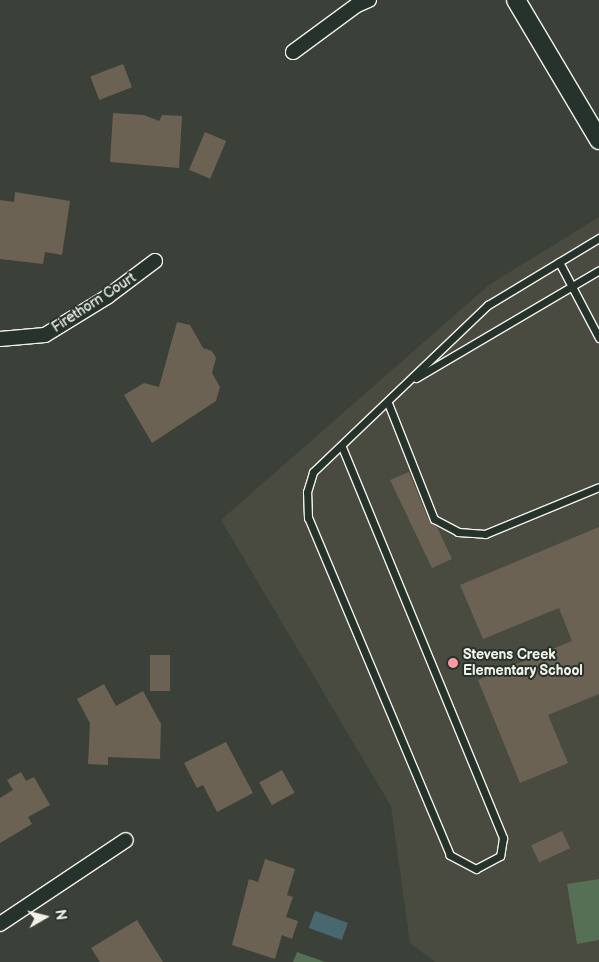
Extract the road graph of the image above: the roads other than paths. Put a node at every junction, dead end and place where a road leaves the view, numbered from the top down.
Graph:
1 (370, 0) edge
2 (516, 0) edge
3 (293, 52) dead end
4 (599, 140) edge
5 (599, 238) edge
6 (155, 261) dead end
7 (559, 262) junction
8 (599, 270) edge
9 (573, 286) junction
10 (0, 338) edge
11 (599, 338) edge
12 (407, 383) junction
13 (388, 403) junction
14 (342, 447) junction
15 (599, 487) edge
16 (126, 840) dead end
17 (0, 924) edge

1 - 3 street
2 - 4 street
5 - 7 lane
6 - 10 street, Firethorn Court
7 - 9 lane
7 - 12 lane
8 - 9 lane
9 - 11 lane
9 - 12 lane
12 - 13 lane
13 - 14 lane
13 - 15 lane
14 - 14 lane
16 - 17 street

